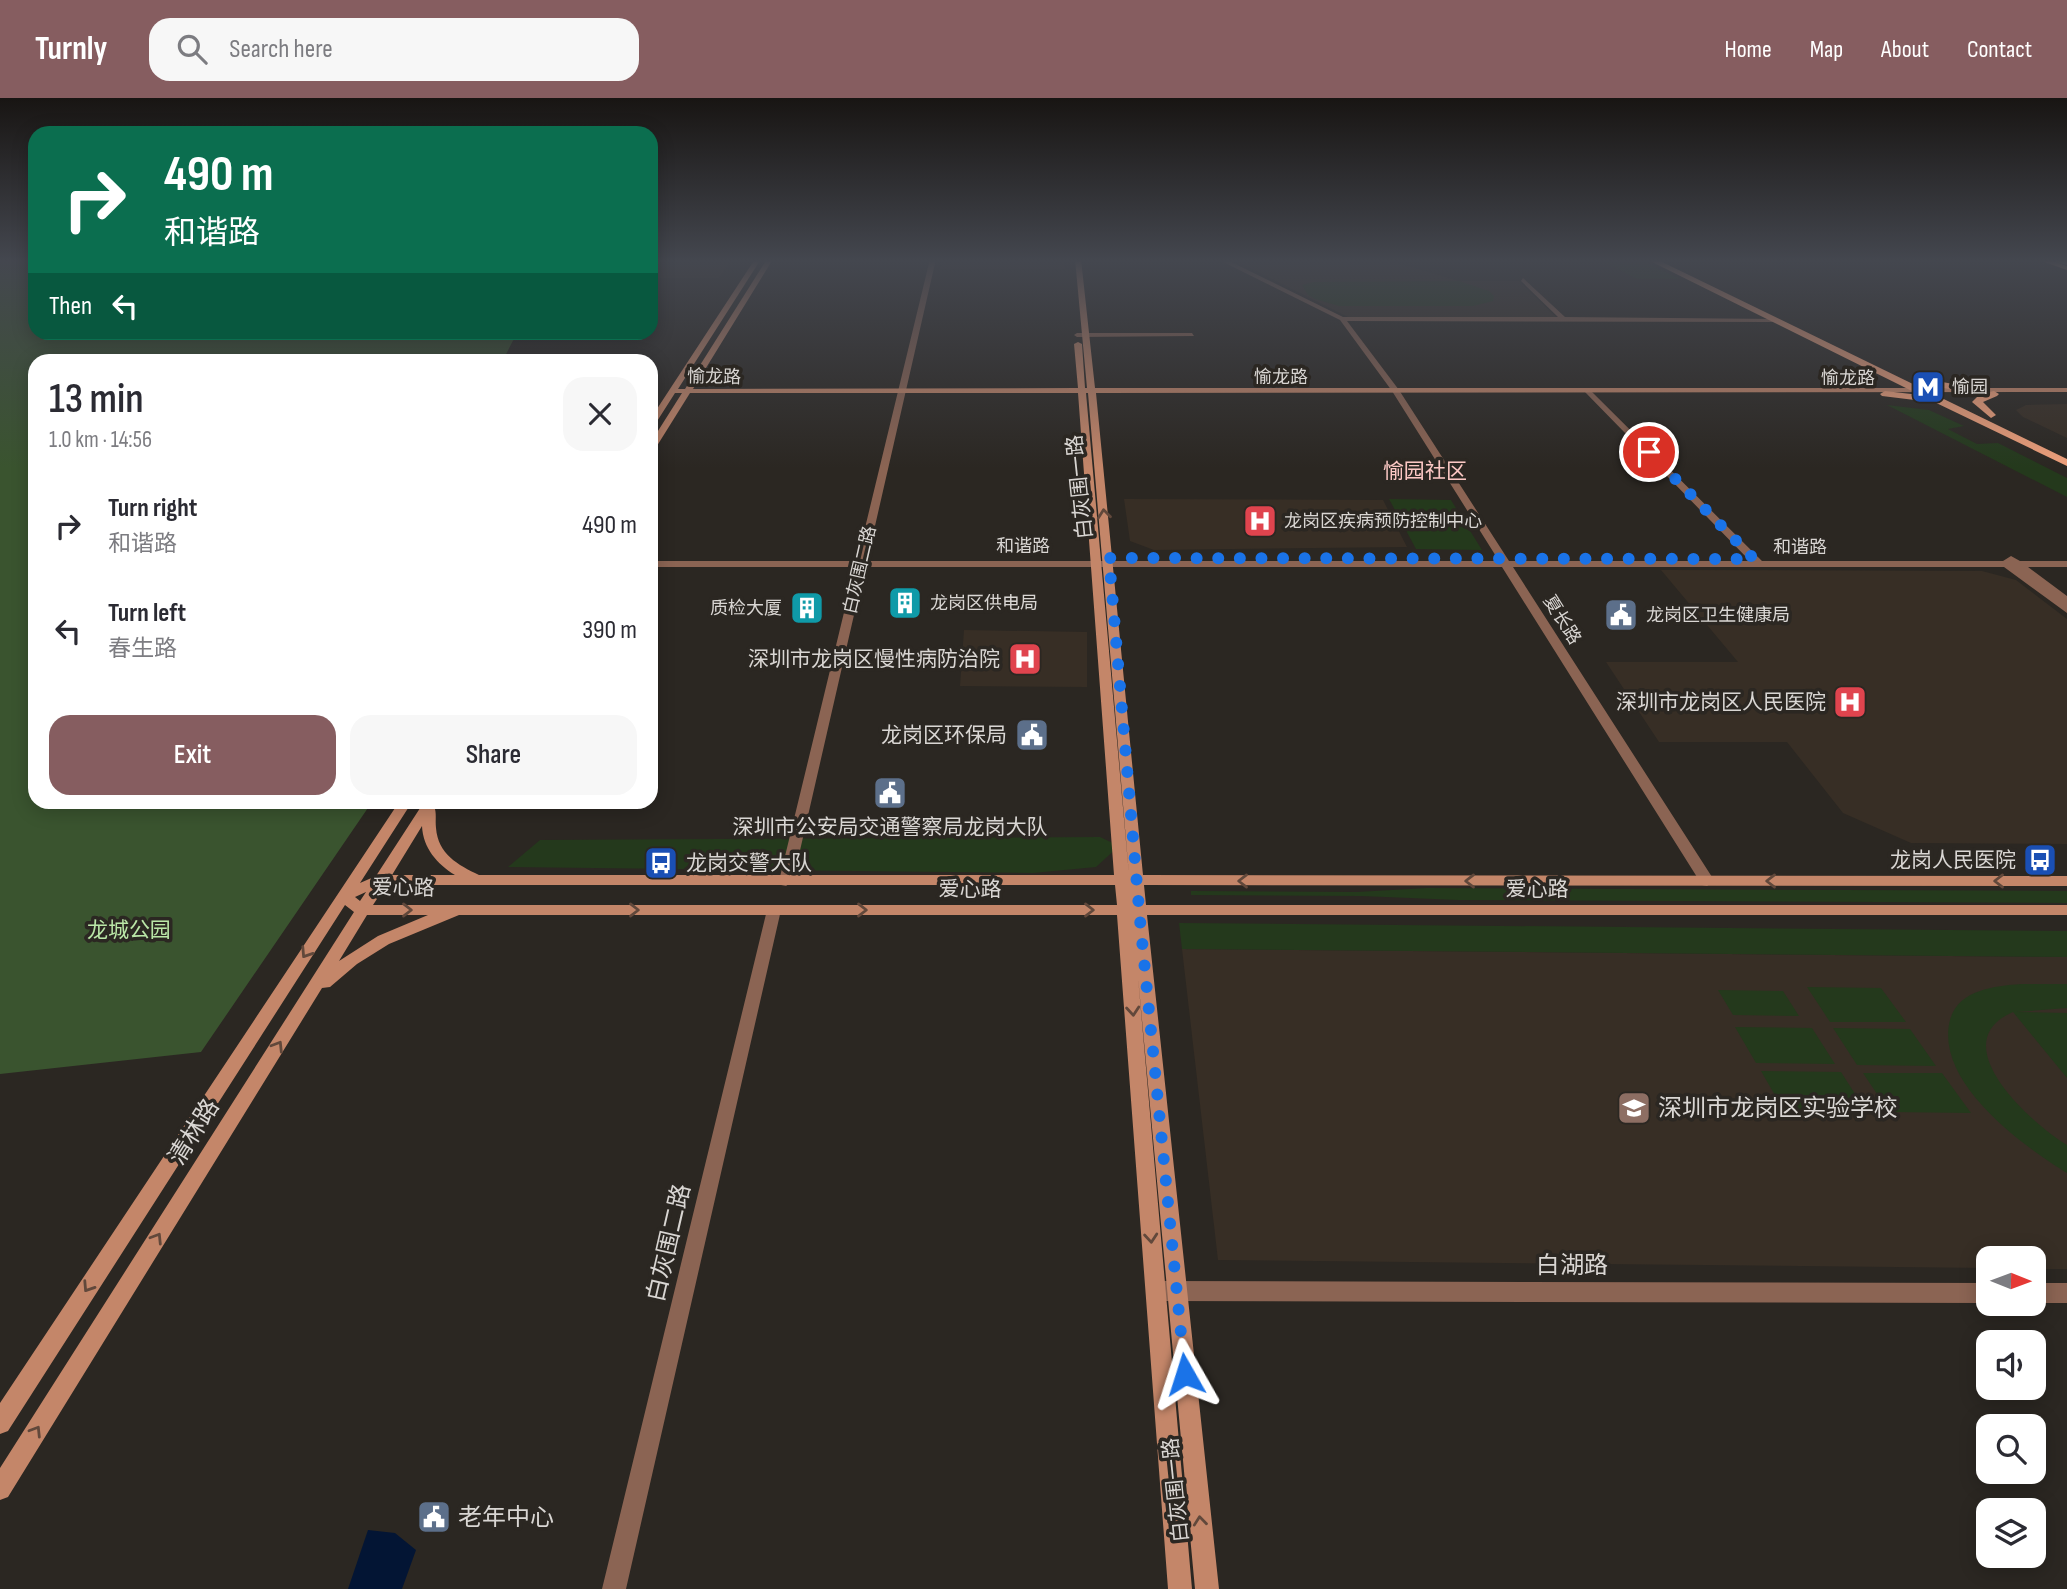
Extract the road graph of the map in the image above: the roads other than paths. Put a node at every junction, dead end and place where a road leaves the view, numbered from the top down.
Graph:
1 (714, 329) edge
2 (726, 329) edge
3 (917, 329) edge
4 (1081, 329) edge
5 (1082, 329) edge
6 (1349, 329) edge
7 (1792, 329) edge
8 (1806, 329) edge
9 (1082, 335) junction
10 (1192, 335) dead end
11 (703, 345) junction
12 (716, 345) junction
13 (699, 372) junction
14 (1885, 374) junction
15 (1921, 388) junction
16 (1970, 390) junction
17 (672, 391) junction
18 (687, 391) junction
19 (734, 391) junction
20 (902, 391) junction
21 (1087, 391) junction
22 (1396, 391) junction
23 (1590, 392) junction
24 (1882, 392) junction
25 (1941, 392) junction
26 (2067, 392) edge
27 (1994, 394) junction
28 (1955, 408) junction
29 (658, 413) edge
30 (673, 414) junction
31 (1991, 415) junction
32 (658, 438) edge
33 (2067, 452) edge
34 (2067, 463) edge
35 (658, 558) edge
36 (862, 561) junction
37 (1101, 561) junction
38 (1504, 561) junction
39 (1756, 561) junction
40 (2067, 562) edge
41 (2011, 563) junction
42 (658, 564) edge
43 (2067, 601) edge
44 (2067, 610) edge
45 (400, 809) edge
46 (427, 809) edge
47 (430, 809) edge
48 (381, 880) junction
49 (482, 880) junction
50 (786, 881) junction
51 (1129, 881) junction
52 (1707, 881) junction
53 (2067, 881) edge
54 (344, 896) junction
55 (362, 910) junction
56 (474, 910) junction
57 (774, 910) junction
58 (1131, 910) junction
59 (2067, 910) edge
60 (303, 1005) junction
61 (1156, 1290) junction
62 (1177, 1291) junction
63 (1976, 1293) edge
64 (2046, 1293) edge
65 (2067, 1293) edge
66 (0, 1423) edge
67 (0, 1489) edge
68 (614, 1589) edge
69 (1180, 1589) edge
70 (1207, 1589) edge

1 - 11 street
2 - 12 street
3 - 20 street, 白灰围二路
4 - 9 street, 白灰围一路
5 - 9 street, 白灰围一路
6 - 22 street, 夏长路
7 - 14 main road
8 - 15 main road
9 - 10 street
9 - 21 street, 白灰围一路
11 - 12 street
11 - 17 street
12 - 13 street
13 - 18 street
13 - 19 street
14 - 15 main road
14 - 24 main road
15 - 16 main road
15 - 24 street, 愉龙路
15 - 25 main road
15 - 28 main road
16 - 25 street
16 - 26 street
17 - 18 street, 愉龙路
17 - 29 street
18 - 19 street, 愉龙路
18 - 30 street
19 - 20 street, 愉龙路
19 - 30 street
20 - 21 street, 愉龙路
20 - 36 street, 白灰围二路
21 - 22 street, 愉龙路
21 - 37 street, 白灰围一路
22 - 23 street, 愉龙路
22 - 38 street, 夏长路
23 - 24 street, 愉龙路
23 - 39 street
24 - 28 main road
25 - 27 street
25 - 31 main road
26 - 27 street
27 - 31 main road
28 - 34 main road
30 - 32 street
31 - 33 main road
35 - 36 street, 和谐路
36 - 37 street, 和谐路
36 - 42 street, 和谐路
36 - 50 street, 白灰围二路
37 - 38 street, 和谐路
37 - 51 street, 白灰围一路
38 - 39 street, 和谐路
38 - 52 street, 夏长路
39 - 41 street, 和谐路
40 - 41 street, 和谐路
41 - 43 street
41 - 44 street
45 - 54 street, 清林路
46 - 48 street, 清林路
47 - 49 street
48 - 49 street, 爱心路
48 - 54 street, 爱心路
48 - 55 street, 清林路
49 - 50 street, 爱心路
50 - 51 street, 爱心路
52 -> 51 street, 爱心路
51 - 58 street, 白灰围一路
53 -> 52 street, 爱心路
54 - 55 street, 爱心路
54 -> 66 street, 清林路
55 -> 56 street, 爱心路
55 - 60 street, 清林路
56 -> 57 street, 爱心路
56 - 60 street
57 -> 58 street, 爱心路
57 - 68 street, 白灰围二路
58 - 59 street, 爱心路
58 -> 61 street, 白灰围一路
58 - 62 street, 白灰围一路
67 -> 60 street, 清林路
61 - 62 street, 白湖路
61 - 69 street, 白灰围一路
62 - 63 street, 白湖路
70 -> 62 street, 白灰围一路
64 - 65 street

